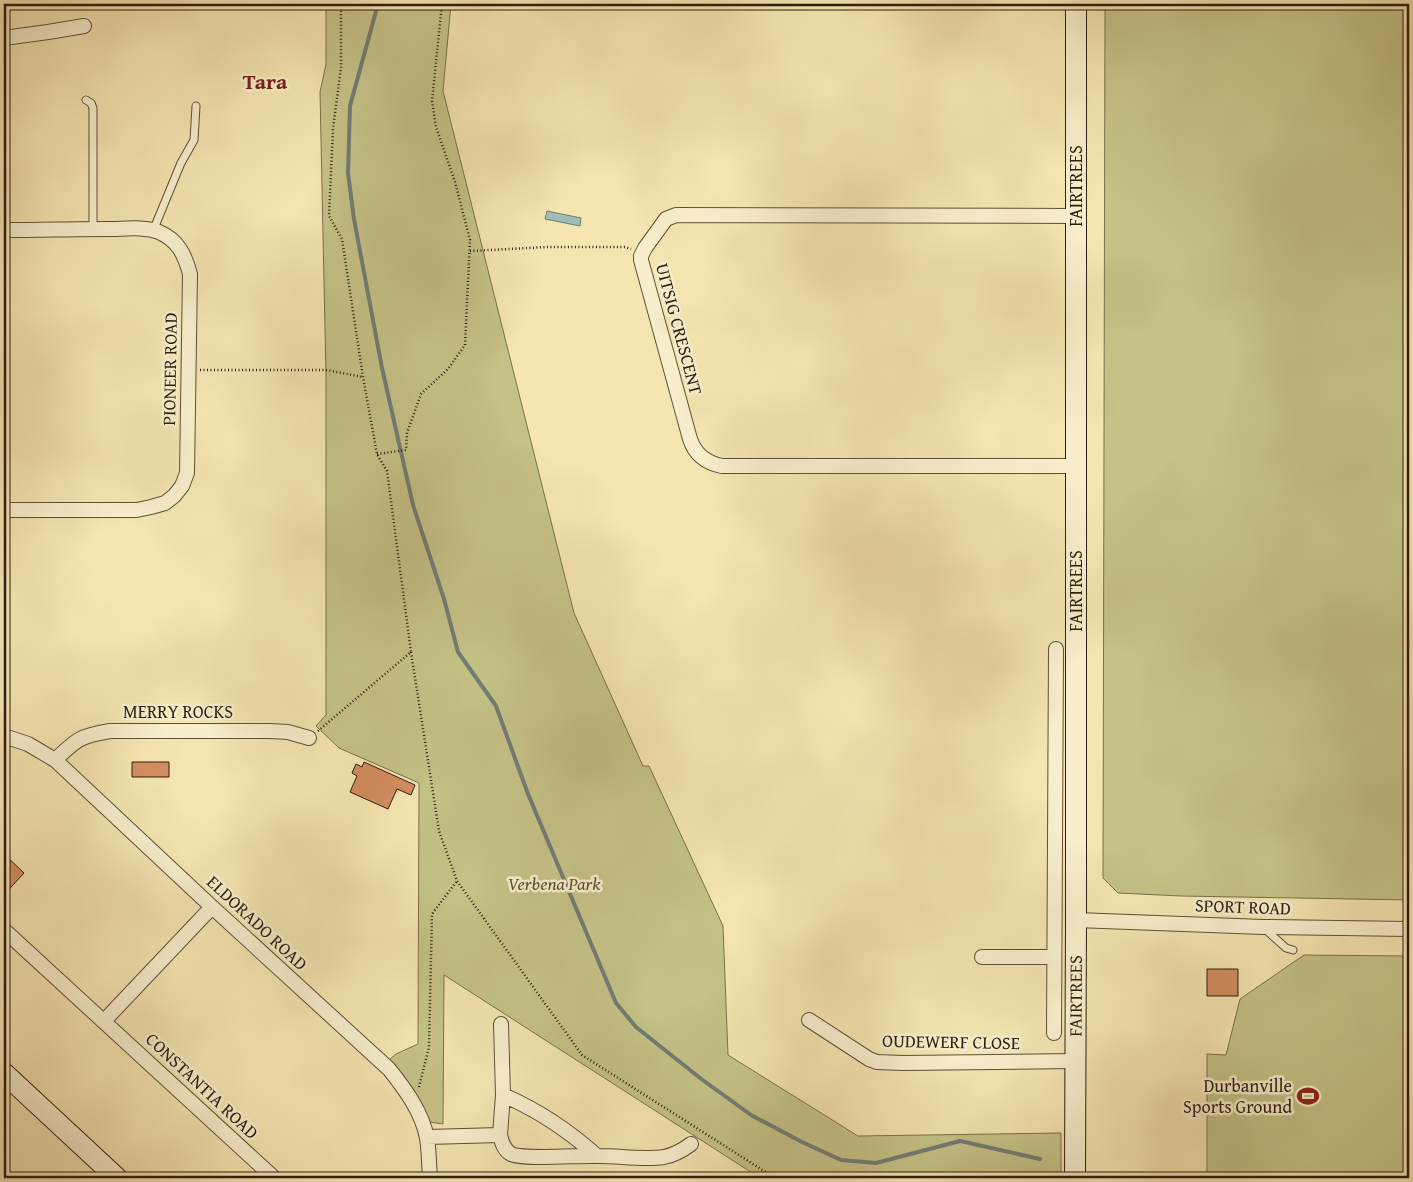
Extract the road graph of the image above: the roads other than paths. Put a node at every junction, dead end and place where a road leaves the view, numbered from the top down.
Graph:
1 (1076, 4) edge
2 (84, 26) dead end
3 (4, 38) edge
4 (86, 100) dead end
5 (196, 106) dead end
6 (1076, 216) junction
7 (93, 229) junction
8 (4, 230) edge
9 (153, 231) junction
10 (1076, 466) junction
11 (4, 510) edge
12 (1056, 649) dead end
13 (4, 736) edge
14 (309, 738) road end
15 (1076, 744) junction
16 (1055, 745) junction
17 (56, 760) junction
18 (212, 908) junction
19 (1076, 920) junction
20 (1262, 927) junction
21 (1409, 929) edge
22 (4, 930) edge
23 (1293, 950) dead end
24 (982, 957) dead end
25 (1054, 957) junction
26 (809, 1020) dead end
27 (104, 1021) junction
28 (501, 1024) dead end
29 (1054, 1033) dead end
30 (1075, 1061) junction
31 (4, 1073) edge
32 (503, 1094) junction
33 (500, 1135) junction
34 (427, 1137) junction
35 (691, 1144) dead end
36 (597, 1156) junction
37 (117, 1178) edge
38 (274, 1178) edge
39 (430, 1178) edge
40 (1075, 1178) edge

1 - 6 main road, FAIRTREES
2 - 3 street
4 - 7 lane
5 - 9 lane
6 - 10 main road, FAIRTREES
6 - 10 street, UITSIG CRESCENT
7 - 8 street, PIONEER ROAD
7 - 9 street, PIONEER ROAD
9 - 11 street, PIONEER ROAD
10 - 15 main road, FAIRTREES
12 - 16 street
13 - 17 street, ELDORADO ROAD
14 - 17 street, MERRY ROCKS
15 - 16 street
15 - 19 main road, FAIRTREES
16 - 25 street
17 - 18 street, ELDORADO ROAD
18 - 27 street
18 - 34 street, ELDORADO ROAD
19 - 20 street, SPORT ROAD
19 - 30 main road, FAIRTREES
20 - 21 street, SPORT ROAD
20 - 23 lane
22 - 27 street, CONSTANTIA ROAD
24 - 25 street
25 - 29 street
26 - 30 street, OUDEWERF CLOSE
27 - 38 street, CONSTANTIA ROAD
28 - 32 street
30 - 40 main road, FAIRTREES
31 - 37 main road
32 - 33 street
32 - 36 street
33 - 34 street
33 - 36 street
34 - 39 street, ELDORADO ROAD
35 - 36 street

